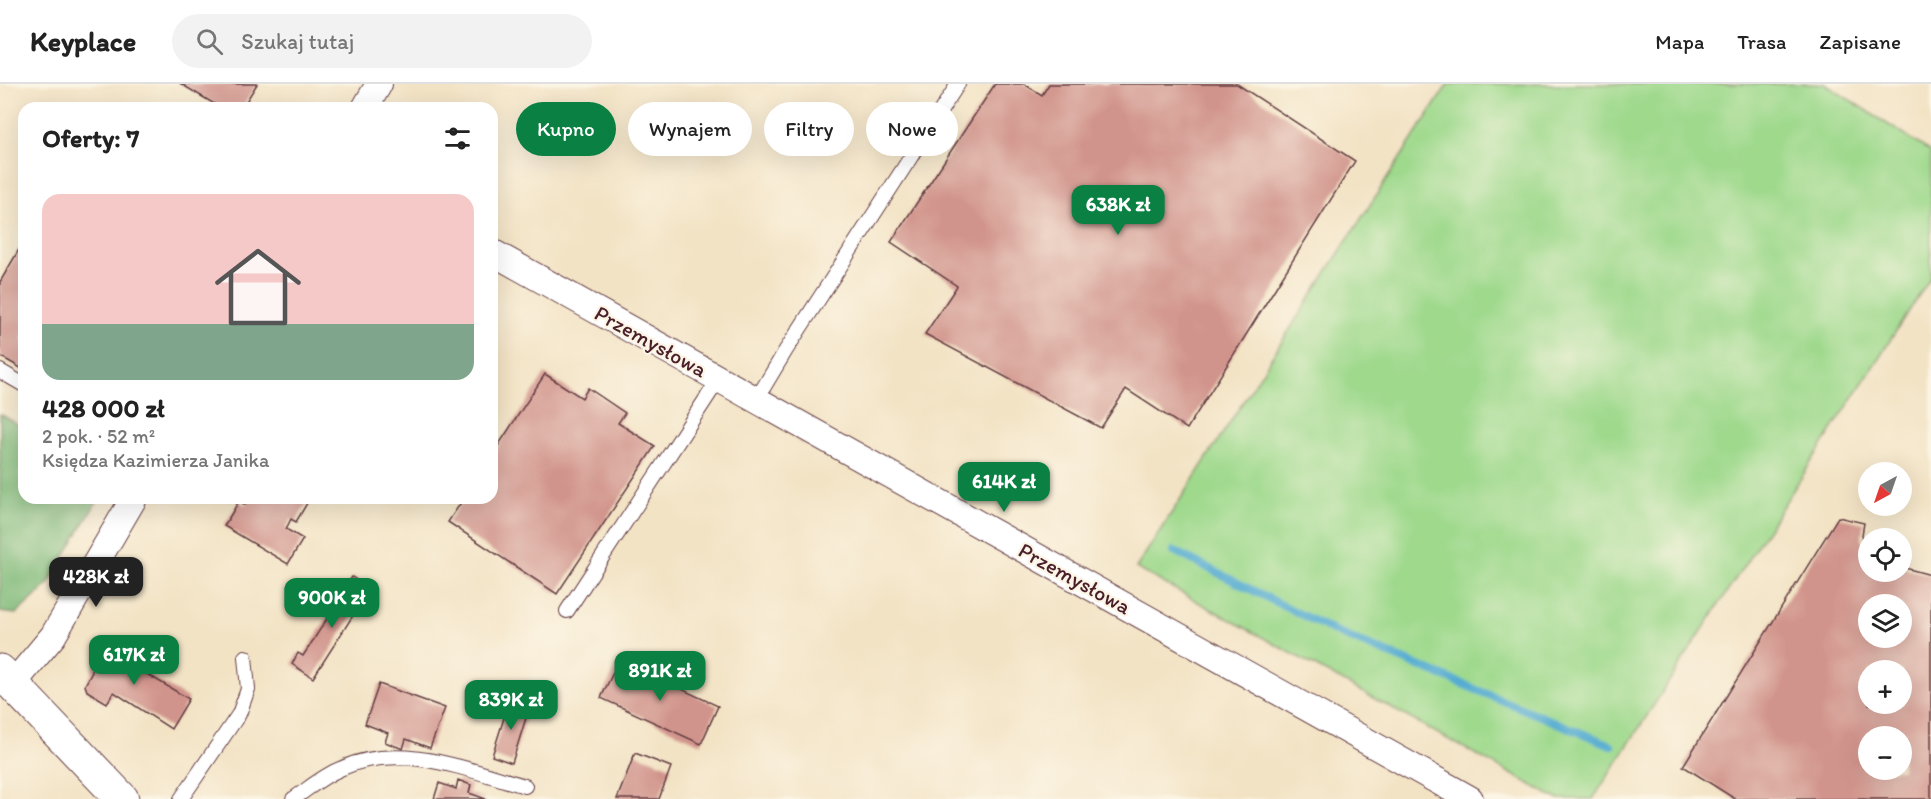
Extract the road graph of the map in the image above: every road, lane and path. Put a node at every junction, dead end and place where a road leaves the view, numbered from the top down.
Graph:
1 (379, 84) edge
2 (958, 84) edge
3 (368, 102) edge
4 (498, 255) edge
5 (0, 371) edge
6 (719, 379) junction
7 (18, 382) edge
8 (756, 400) junction
9 (130, 504) edge
10 (567, 610) dead end
11 (245, 657) dead end
12 (6, 678) edge
13 (525, 786) dead end
14 (123, 799) edge
15 (181, 799) edge
16 (293, 799) edge
17 (1470, 799) edge

1 - 3 street
2 - 8 lane
4 - 6 street, Przemysłowa
5 - 7 lane
6 - 8 street, Przemysłowa
6 - 10 lane
8 - 17 street, Przemysłowa
9 - 12 street
11 - 15 lane
12 - 14 street
13 - 16 lane

